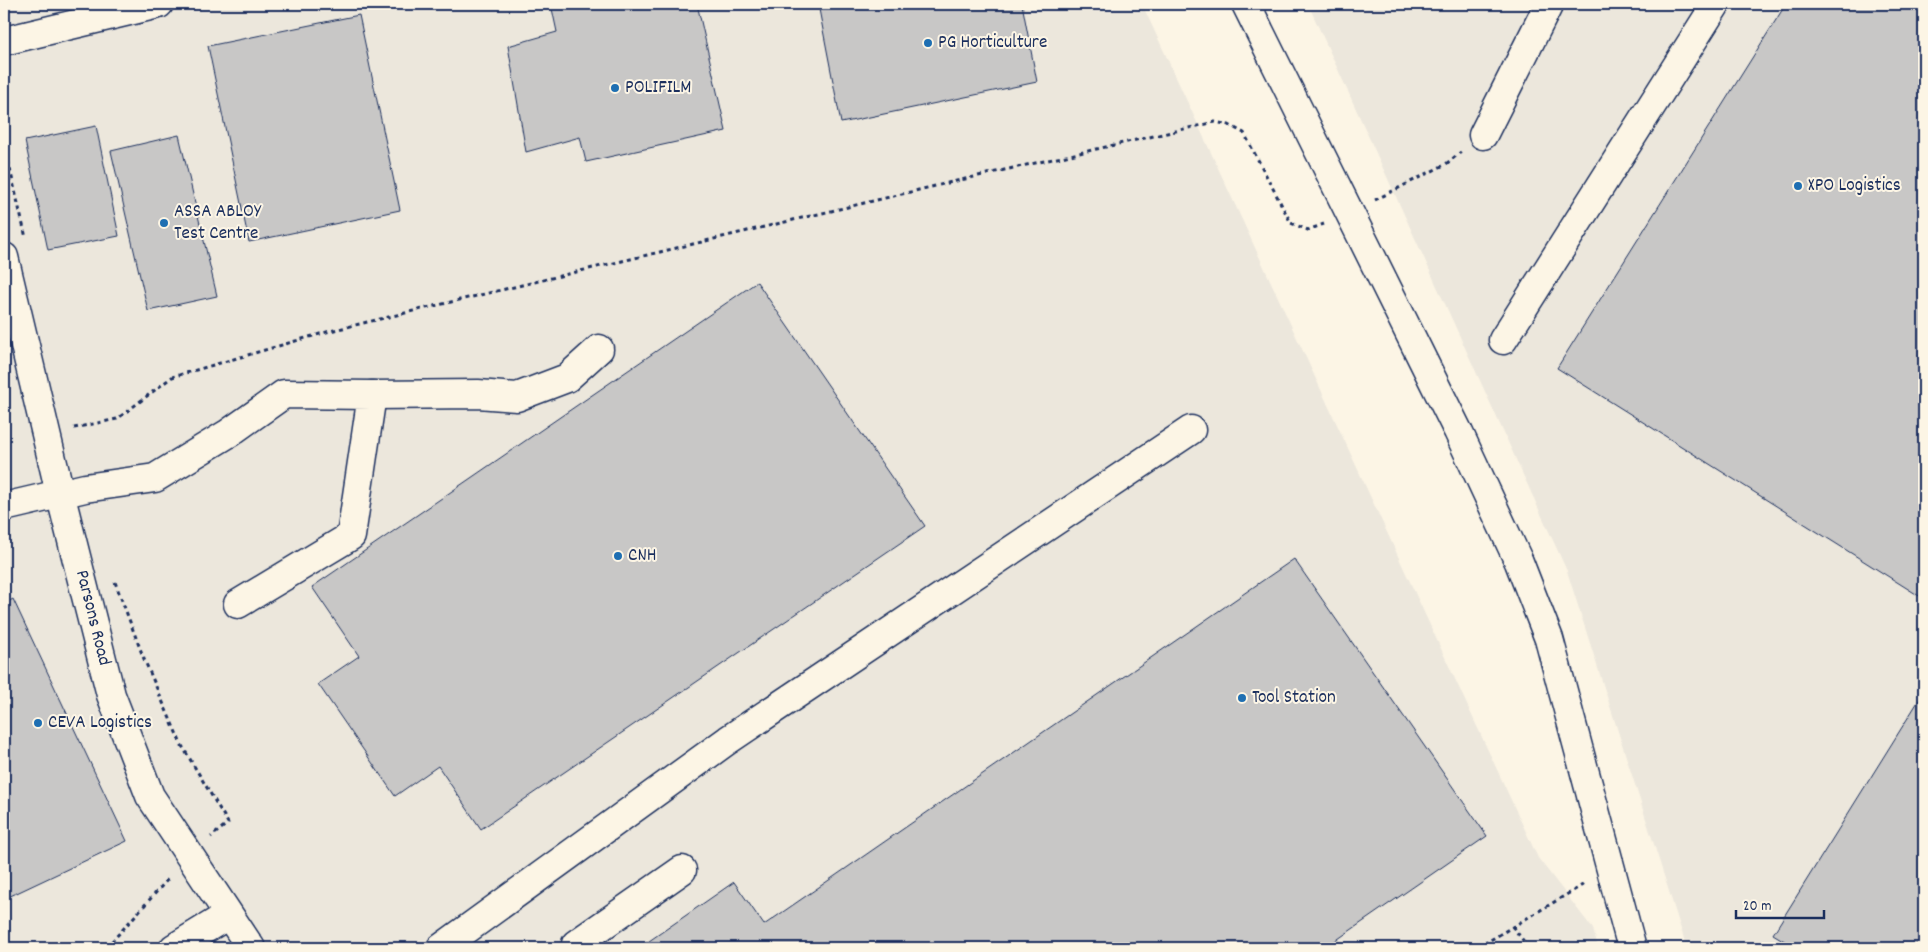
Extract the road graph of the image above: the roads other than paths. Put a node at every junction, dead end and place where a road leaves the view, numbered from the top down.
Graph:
1 (159, 4) edge
2 (1246, 4) edge
3 (1549, 4) edge
4 (1716, 4) edge
5 (4, 41) edge
6 (1483, 135) road end
7 (4, 257) edge
8 (1503, 340) dead end
9 (14, 342) edge
10 (599, 349) dead end
11 (372, 395) junction
12 (1191, 430) dead end
13 (60, 494) junction
14 (4, 507) edge
15 (238, 604) dead end
16 (682, 870) dead end
17 (228, 915) junction
18 (174, 948) edge
19 (251, 948) edge
20 (441, 948) edge
21 (575, 948) edge
22 (1632, 948) edge

1 - 5 main road
2 - 22 main road
3 - 6 main road
4 - 8 main road
7 - 9 main road, Parsons Road
9 - 13 main road, Parsons Road
10 - 11 main road
11 - 13 main road
11 - 15 main road
12 - 20 main road
13 - 14 main road
13 - 17 main road, Parsons Road
16 - 21 main road
17 - 18 main road
17 - 19 main road, Parsons Road

